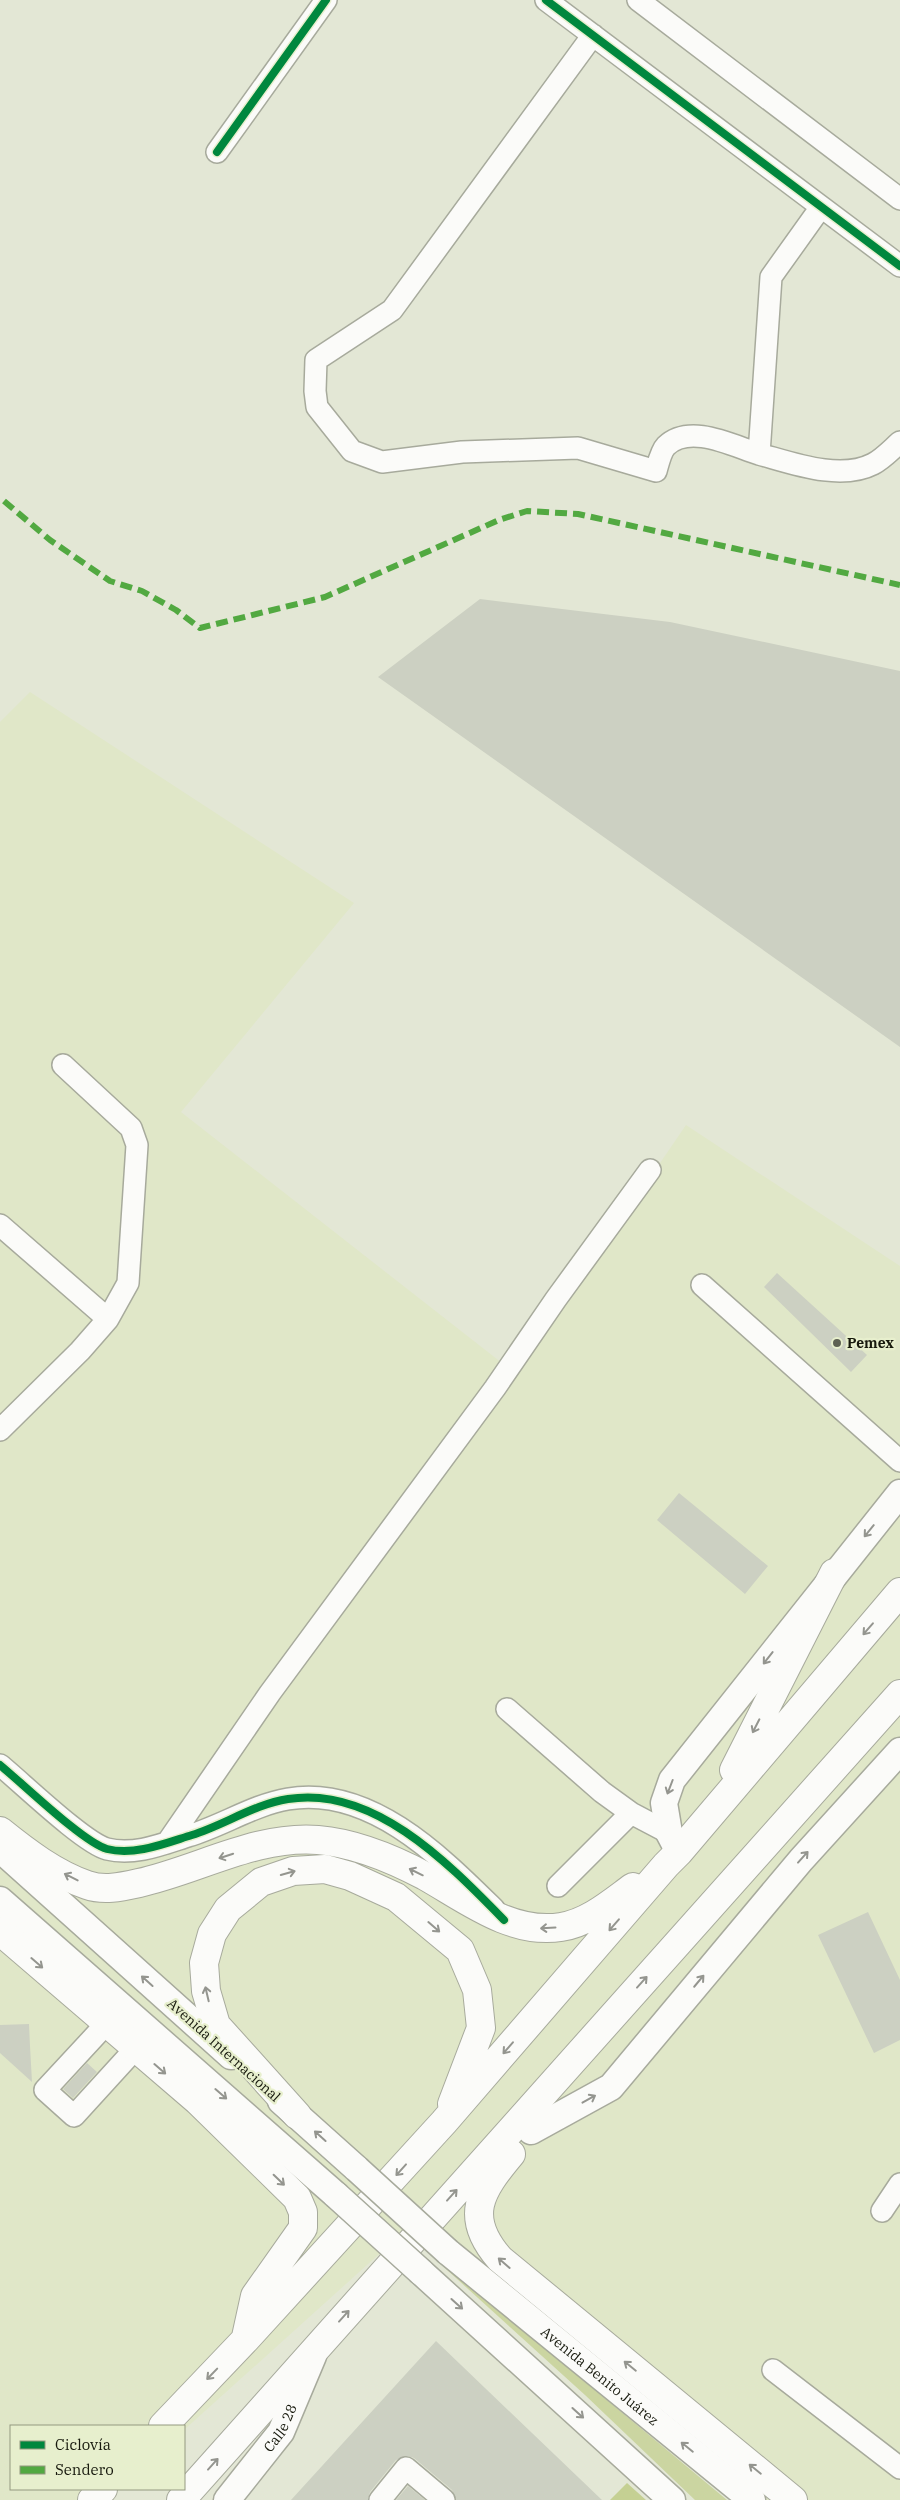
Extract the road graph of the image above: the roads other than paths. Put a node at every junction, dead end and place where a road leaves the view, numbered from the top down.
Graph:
1 (326, 0) edge
2 (546, 0) edge
3 (638, 0) edge
4 (593, 35) junction
5 (216, 152) dead end
6 (900, 199) edge
7 (821, 207) junction
8 (900, 266) edge
9 (900, 442) edge
10 (759, 454) junction
11 (63, 1065) dead end
12 (650, 1170) dead end
13 (0, 1225) edge
14 (702, 1285) dead end
15 (108, 1319) junction
16 (0, 1430) edge
17 (900, 1461) edge
18 (900, 1493) edge
19 (834, 1573) junction
20 (900, 1592) edge
21 (900, 1694) edge
22 (507, 1709) dead end
23 (900, 1751) edge
24 (0, 1765) edge
25 (714, 1809) junction
26 (631, 1813) junction
27 (0, 1832) edge
28 (167, 1843) junction
29 (0, 1849) edge
30 (671, 1850) junction
31 (558, 1886) dead end
32 (0, 1900) edge
33 (504, 1920) junction
34 (0, 1931) edge
35 (615, 2012) junction
36 (106, 2022) junction
37 (136, 2048) junction
38 (297, 2116) junction
39 (444, 2122) junction
40 (531, 2130) junction
41 (900, 2184) edge
42 (882, 2211) dead end
43 (448, 2252) joint
44 (246, 2339) junction
45 (317, 2347) junction
46 (772, 2370) dead end
47 (164, 2425) edge
48 (900, 2468) edge
49 (102, 2490) edge
50 (92, 2500) edge
51 (180, 2500) edge
52 (227, 2500) edge
53 (380, 2500) edge
54 (444, 2500) edge
55 (672, 2500) edge
56 (752, 2500) edge
57 (793, 2500) edge

1 - 5 street
2 - 4 street
3 - 6 street
4 - 7 street
4 - 10 street
7 - 8 street
7 - 10 street
9 - 10 street
11 - 15 street
12 - 28 street
13 - 15 street
14 - 17 street
15 - 16 street
18 -> 19 main road
19 -> 25 highway
19 -> 30 main road
20 -> 25 highway
35 -> 21 highway
22 - 26 street
40 -> 23 main road
24 - 28 street
25 - 30 highway
26 - 30 street
26 - 31 street
33 -> 27 highway
28 - 33 street
38 -> 29 main road, Avenida Internacional
30 -> 33 highway
30 -> 39 highway
32 -> 55 main road, bridge
34 -> 36 highway
35 - 40 highway
45 -> 35 highway
36 - 37 highway
36 - 37 street
37 -> 44 highway
38 -> 39 highway
43 -> 38 main road, Avenida Internacional, bridge
39 -> 44 highway
57 -> 40 highway
41 - 42 street
56 -> 43 main road, Avenida Benito Juárez
44 -> 47 highway
51 -> 45 highway
45 - 52 main road, Calle 28
46 - 48 street
49 - 50 highway
53 - 54 street

